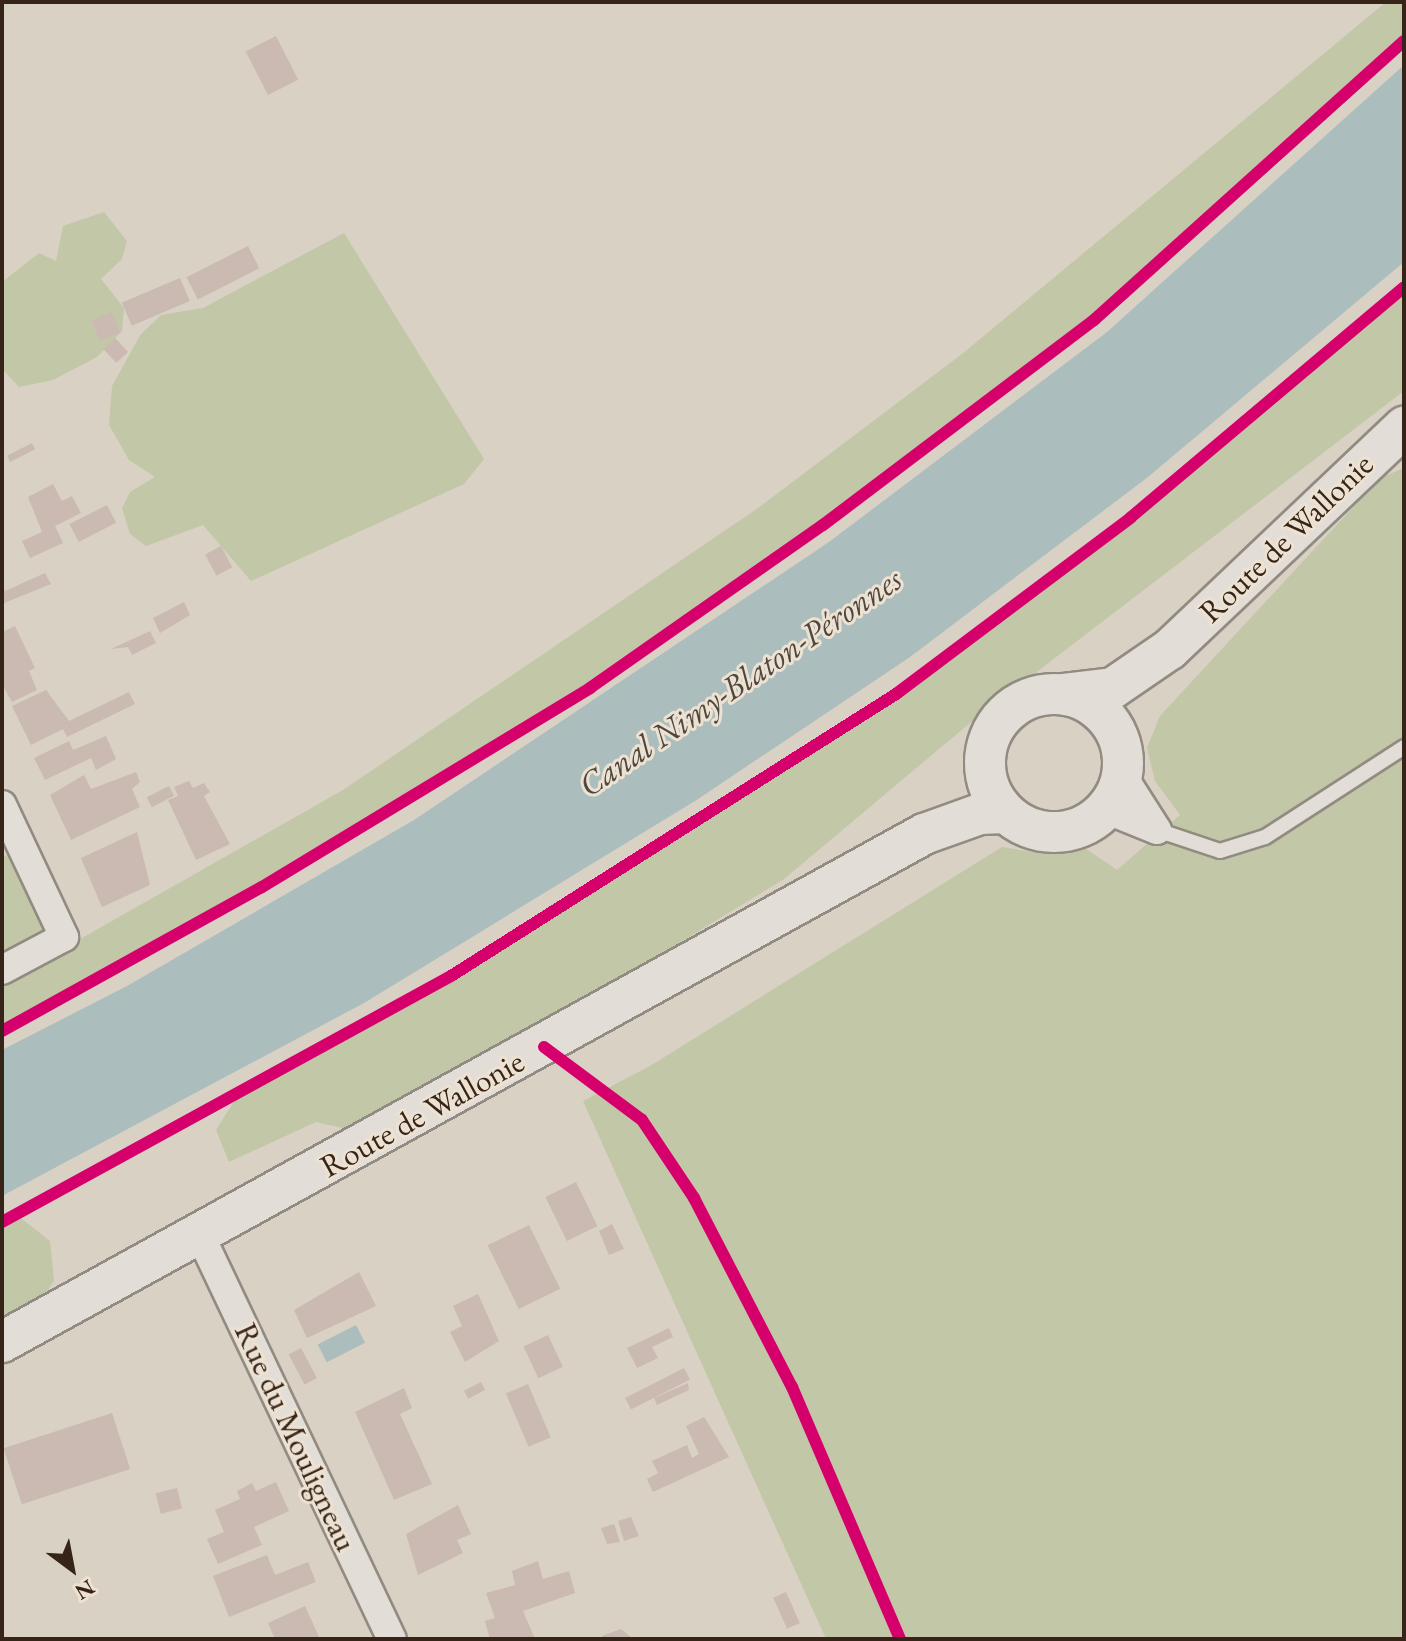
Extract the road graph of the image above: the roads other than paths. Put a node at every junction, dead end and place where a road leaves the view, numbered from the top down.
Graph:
1 (1404, 427) edge
2 (1170, 649) junction
3 (1062, 694) junction
4 (1404, 747) edge
5 (985, 752) junction
6 (1116, 780) junction
7 (2, 805) edge
8 (1006, 813) junction
9 (1157, 830) junction
10 (924, 834) junction
11 (2, 970) edge
12 (200, 1235) junction
13 (2, 1342) edge
14 (392, 1639) edge

1 - 2 main road, Route de Wallonie
2 - 3 main road
2 - 6 main road
3 - 5 main road
3 - 6 main road
4 - 9 lane
5 - 8 main road
5 - 10 main road
6 - 8 main road
6 - 9 street
6 - 9 street
7 - 11 street
8 - 10 main road
10 - 12 main road, Route de Wallonie
12 - 13 main road, Route de Wallonie
12 - 14 street, Rue du Mouligneau

